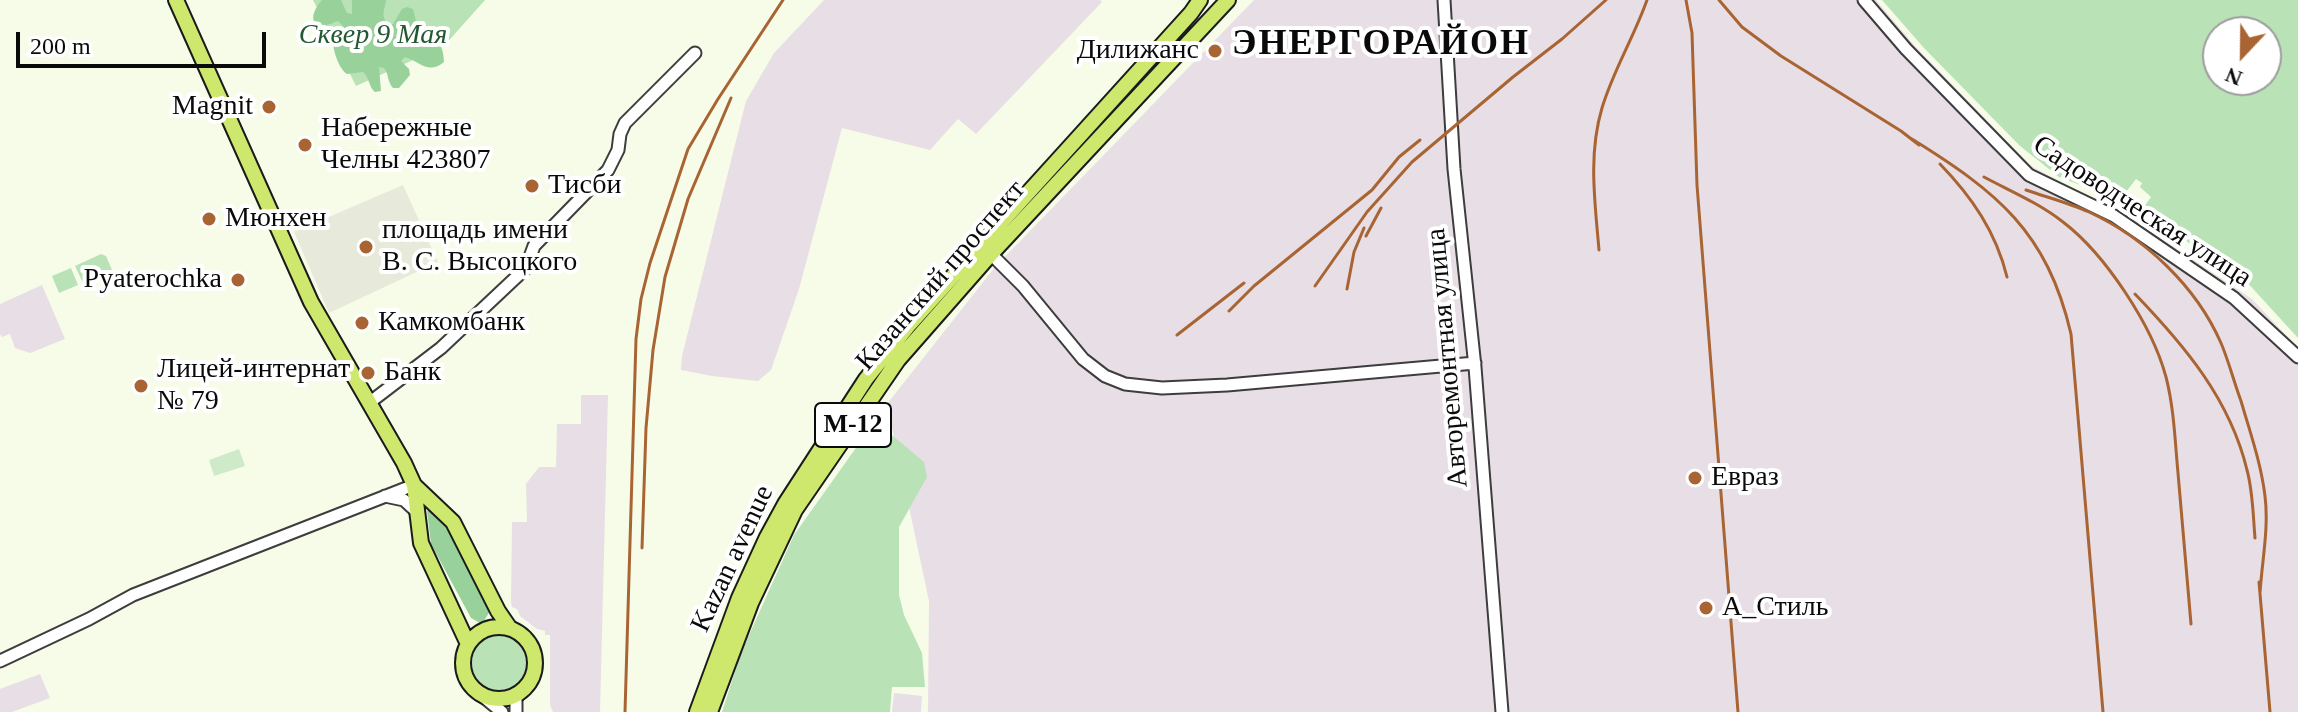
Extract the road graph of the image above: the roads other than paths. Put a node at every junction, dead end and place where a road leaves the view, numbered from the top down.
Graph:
1 (176, 0) edge
2 (1200, 0) edge
3 (1228, 0) edge
4 (1444, 0) edge
5 (1864, 0) edge
6 (695, 53) dead end
7 (991, 254) junction
8 (916, 329) junction
9 (892, 357) junction
10 (2298, 357) edge
11 (1475, 363) junction
12 (369, 403) junction
13 (414, 485) junction
14 (385, 496) junction
15 (417, 512) junction
16 (509, 627) junction
17 (468, 644) junction
18 (0, 661) edge
19 (475, 690) junction
20 (516, 694) junction
21 (502, 712) edge
22 (516, 712) edge
23 (697, 712) edge
24 (710, 712) edge
25 (1502, 712) edge

1 - 12 main road
2 - 8 main road, М-12
3 - 7 main road, Казанский проспект / М-12
4 - 11 street, Авторемонтная улица
5 - 10 street, Садоводческая улица
6 - 12 street
7 - 8 main road, Казанский проспект / М-12
7 - 11 street
8 - 9 main road, Казанский проспект / М-12
9 - 23 main road, Kazan avenue / М-12
9 - 24 main road, Казанский проспект / М-12
11 - 25 street, Авторемонтная улица
12 - 13 main road
13 - 14 street
13 - 15 main road
13 - 16 main road
14 - 15 street
14 - 18 street
15 - 17 main road
16 - 17 main road
16 - 20 main road
17 - 19 main road
19 - 20 main road
19 - 21 street
20 - 22 street

